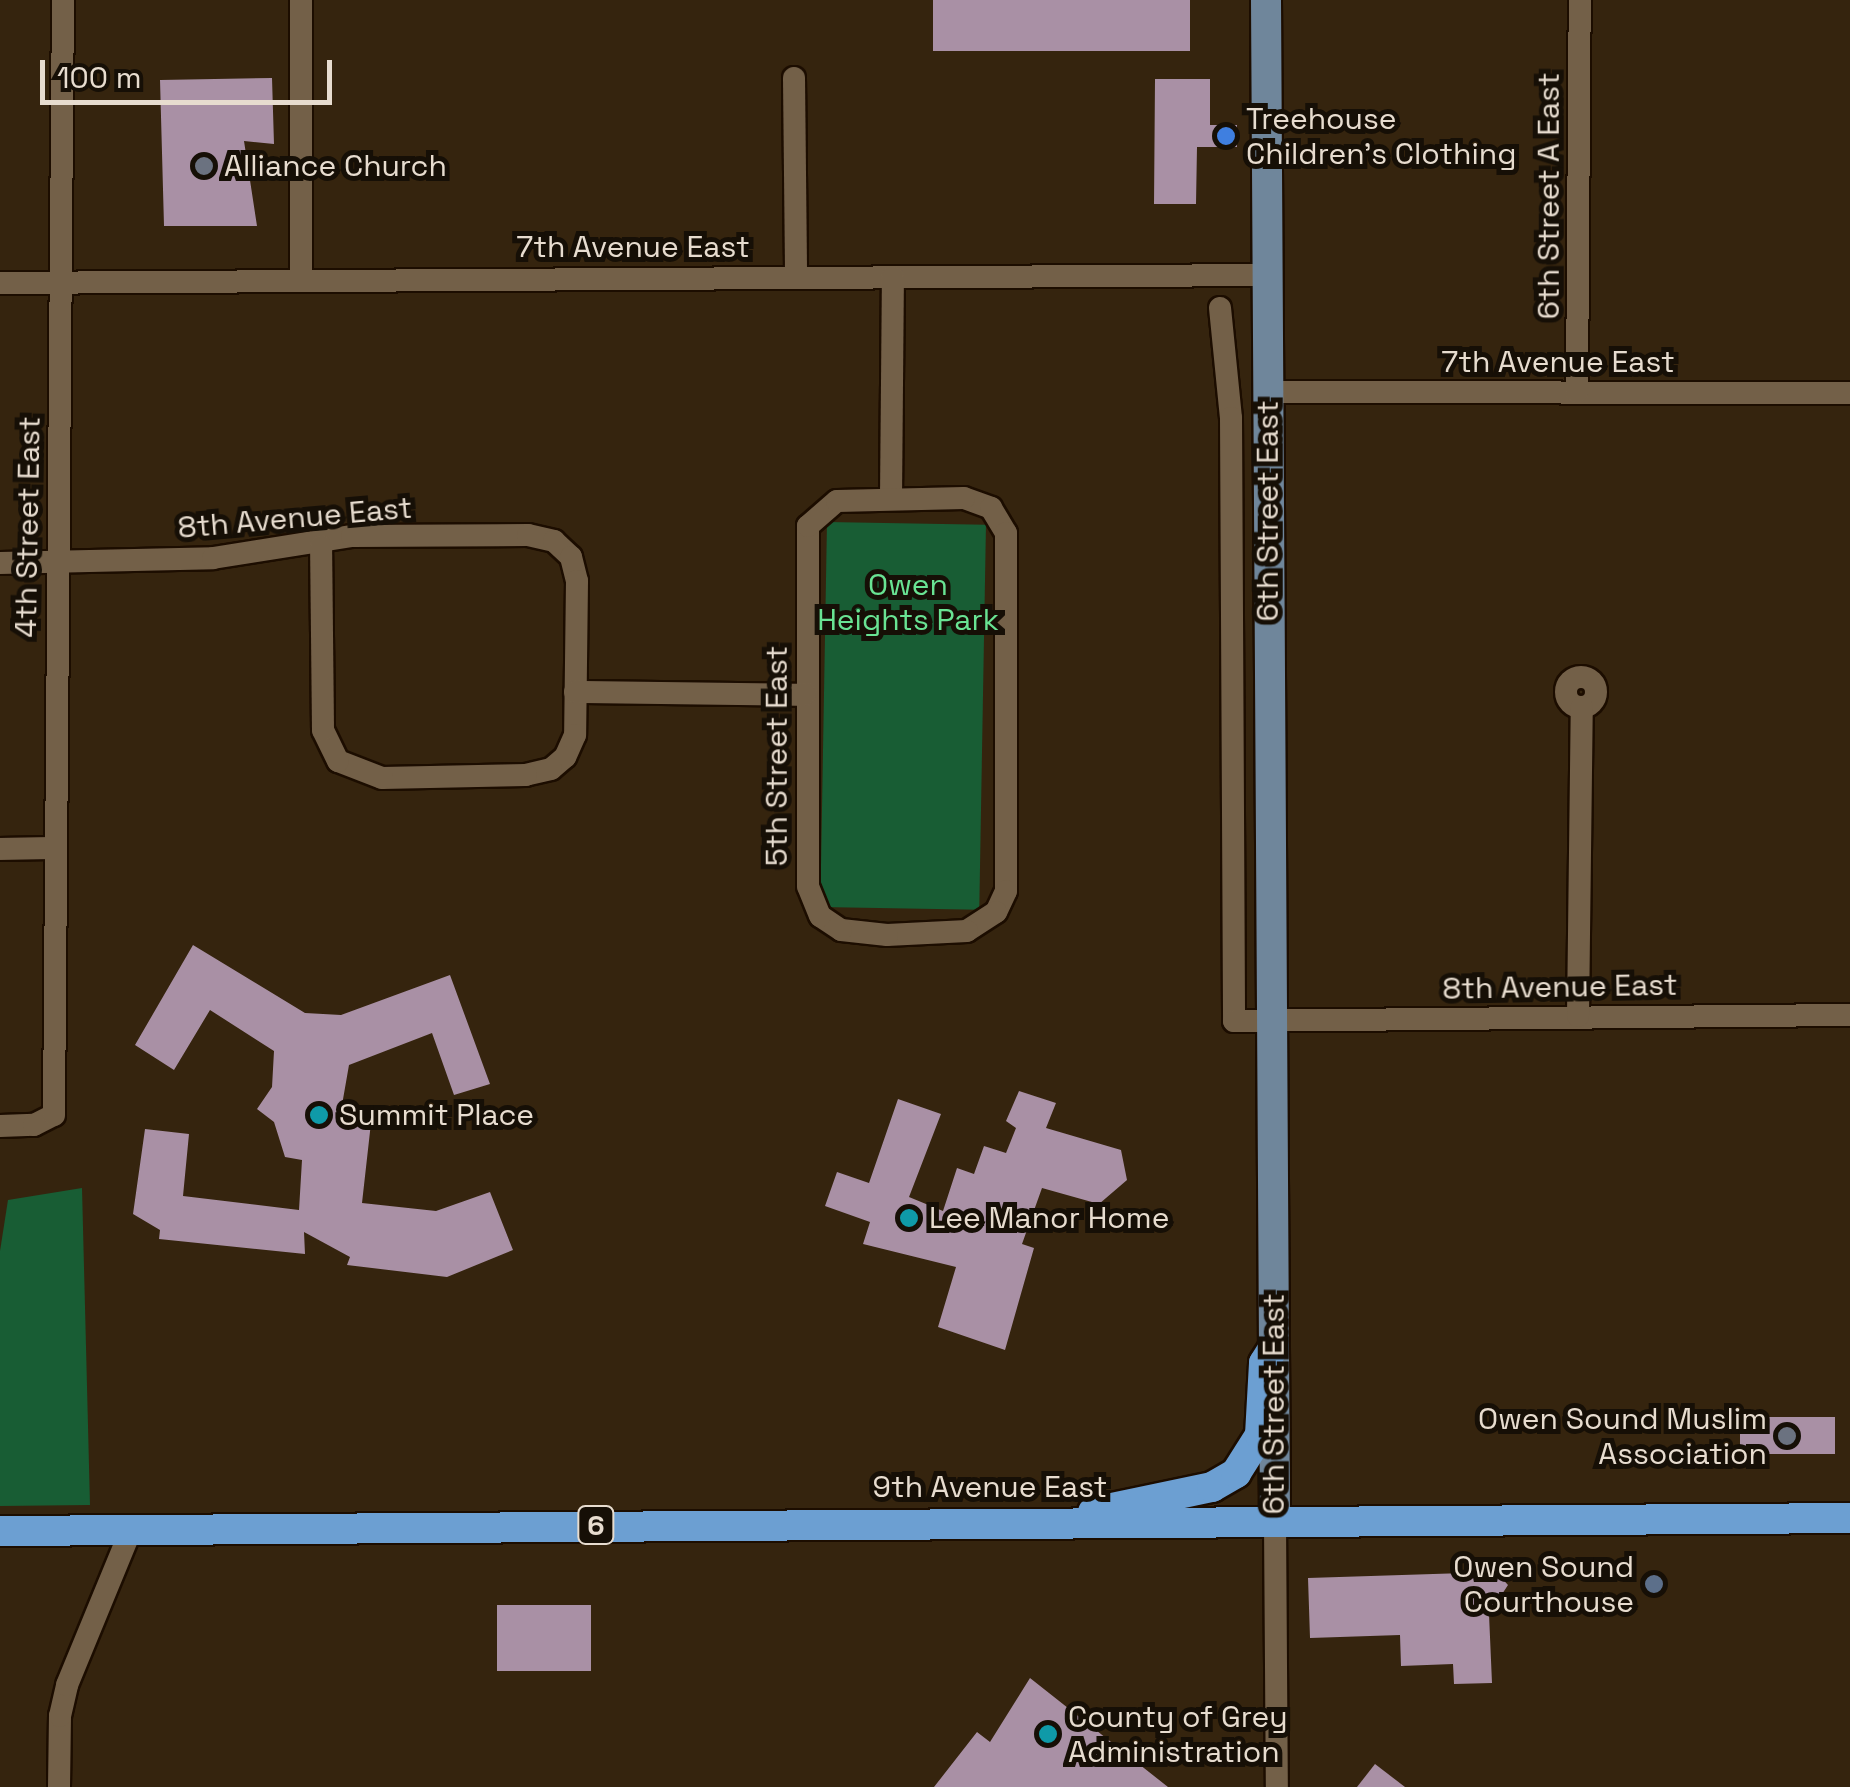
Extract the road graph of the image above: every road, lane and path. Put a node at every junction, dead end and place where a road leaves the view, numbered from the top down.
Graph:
1 (63, 0) edge
2 (301, 0) edge
3 (1266, 0) edge
4 (1580, 0) edge
5 (794, 78) dead end
6 (1266, 275) junction
7 (893, 276) junction
8 (796, 277) junction
9 (301, 278) junction
10 (0, 283) edge
11 (62, 283) junction
12 (1220, 308) dead end
13 (1267, 392) junction
14 (1577, 392) junction
15 (1850, 394) edge
16 (891, 498) junction
17 (321, 546) junction
18 (58, 562) junction
19 (0, 563) edge
20 (575, 692) junction
21 (805, 695) junction
22 (1582, 707) dead end
23 (54, 848) junction
24 (0, 849) edge
25 (1850, 1015) edge
26 (1578, 1016) junction
27 (1271, 1022) junction
28 (0, 1126) edge
29 (1274, 1347) junction
30 (1850, 1518) edge
31 (1061, 1521) junction
32 (1275, 1522) junction
33 (131, 1530) junction
34 (0, 1531) edge
35 (59, 1787) edge
36 (1277, 1787) edge

1 - 11 street, 4th Street East
2 - 9 street
3 - 6 main road, 6th Street East
4 - 14 street, 6th Street A East
5 - 8 street
6 - 7 street, 7th Avenue East
6 - 13 main road, 6th Street East
7 - 8 street, 7th Avenue East
7 - 16 street
8 - 9 street, 7th Avenue East
9 - 11 street, 7th Avenue East
10 - 11 street, 7th Avenue East
11 - 18 street, 4th Street East
12 - 27 street, 6th Street East
13 - 14 street, 7th Avenue East
13 - 27 main road, 6th Street East
14 - 15 street, 7th Avenue East
16 - 21 street, 5th Street East
16 - 21 street, 5th Street East
17 - 18 street, 8th Avenue East
17 - 20 street, 8th Avenue East
17 - 20 street
18 - 19 street, 8th Avenue East
18 - 23 street, 4th Street East
20 - 21 street
22 - 26 street
23 - 24 street
23 - 28 street, 4th Street East
25 - 26 street, 8th Avenue East
26 - 27 street, 8th Avenue East
27 - 29 main road, 6th Street East
29 - 31 highway
29 - 32 main road, 6th Street East
30 - 32 highway, 9th Avenue East / 6
31 - 32 highway, 9th Avenue East / 6
31 - 33 highway, 9th Avenue East / 6
32 - 36 street, 6th Street East
33 - 34 highway, 6
33 - 35 street

